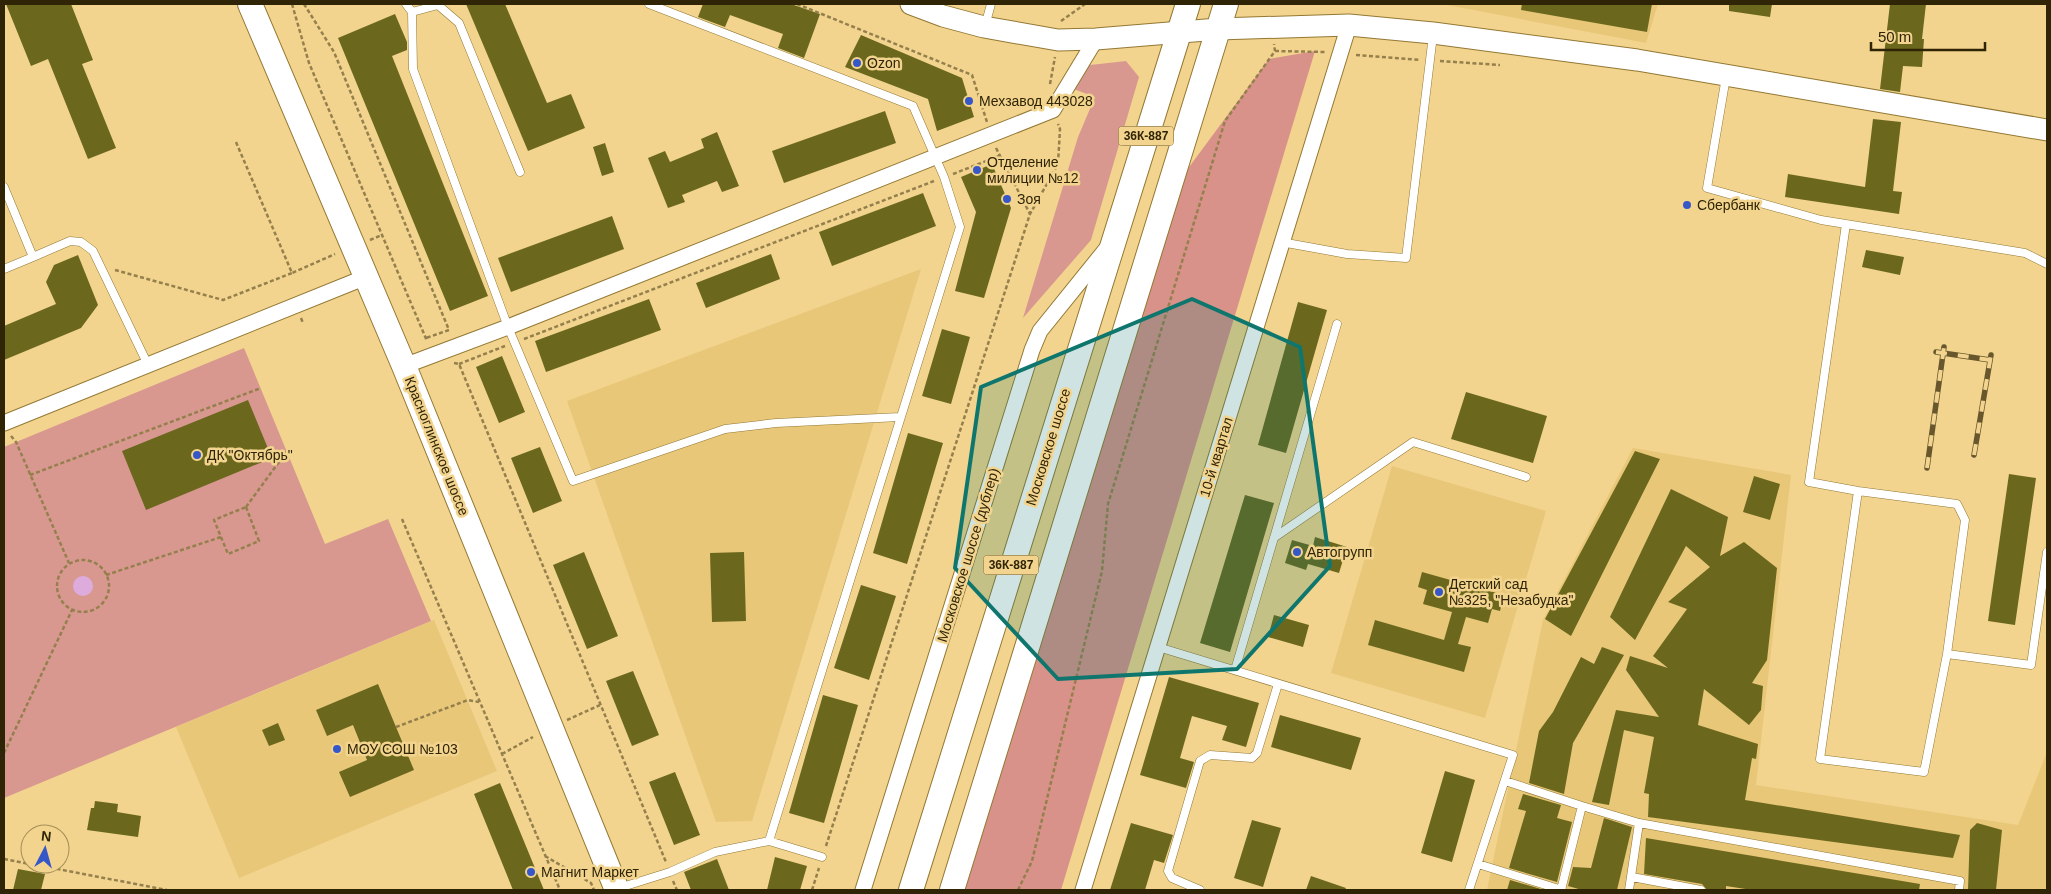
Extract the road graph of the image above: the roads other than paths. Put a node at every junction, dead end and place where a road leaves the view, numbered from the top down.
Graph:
1 (250, 4) edge
2 (406, 4) edge
3 (649, 4) edge
4 (911, 4) edge
5 (991, 4) edge
6 (1188, 4) edge
7 (1226, 4) edge
8 (412, 12) junction
9 (1349, 25) junction
10 (984, 27) junction
11 (1218, 30) junction
12 (1179, 32) junction
13 (1433, 33) junction
14 (1096, 39) junction
15 (1727, 75) junction
16 (2047, 130) edge
17 (935, 158) junction
18 (520, 172) dead end
19 (4, 187) edge
20 (1846, 224) junction
21 (1112, 241) junction
22 (1281, 242) junction
23 (32, 257) junction
24 (2047, 264) edge
25 (4, 269) edge
26 (366, 277) junction
27 (1338, 324) dead end
28 (508, 327) junction
29 (148, 365) junction
30 (404, 366) junction
31 (900, 417) junction
32 (8, 430) edge
33 (1526, 477) dead end
34 (1858, 491) junction
35 (1275, 537) junction
36 (2047, 552) edge
37 (1158, 647) junction
38 (1947, 654) junction
39 (1235, 670) junction
40 (1278, 684) junction
41 (1505, 781) junction
42 (1582, 806) junction
43 (1639, 823) junction
44 (769, 841) junction
45 (822, 857) road end
46 (1478, 864) junction
47 (1632, 877) junction
48 (609, 890) edge
49 (863, 890) edge
50 (911, 890) edge
51 (952, 890) edge
52 (1083, 890) edge
53 (1200, 890) edge
54 (1470, 890) edge
55 (1561, 890) edge
56 (1629, 890) edge
57 (1701, 890) edge
58 (1960, 890) edge

1 - 26 main road, Красноглинское шоссе
2 - 8 lane
3 - 17 lane
4 - 10 street
5 - 10 lane
6 - 12 main road, Московское шоссе / 36К-887
7 - 11 main road, 36К-887
8 - 18 lane
8 - 28 lane
9 - 11 street
9 - 13 street
9 - 22 street, 10-й квартал
10 - 14 street
11 - 12 street
11 - 51 main road, 36К-887
12 - 14 street
12 - 21 main road, Московское шоссе / 36К-887
13 - 15 street
13 - 22 lane
14 - 17 street
15 - 16 street
15 - 20 lane
17 - 28 street
17 - 31 lane
19 - 23 lane
20 - 24 lane
20 - 34 lane
21 - 49 street, Московское шоссе (дублер)
21 - 50 main road, Московское шоссе / 36К-887
22 - 37 street, 10-й квартал
23 - 25 lane
23 - 29 lane
26 - 29 street
26 - 30 main road, Красноглинское шоссе
27 - 35 lane
28 - 30 street
28 - 31 lane
29 - 32 street
30 - 48 main road, Красноглинское шоссе
31 - 44 lane
33 - 35 lane
34 - 38 lane
34 - 38 lane
35 - 39 lane
36 - 38 lane
37 - 39 lane
37 - 52 street, 10-й квартал
39 - 40 lane
40 - 41 lane
40 - 53 lane
41 - 42 lane
41 - 46 lane
42 - 43 lane
42 - 55 lane
43 - 47 lane
43 - 58 lane
44 - 45 lane
44 - 48 lane
46 - 54 lane
46 - 55 lane
47 - 56 lane
47 - 57 lane

